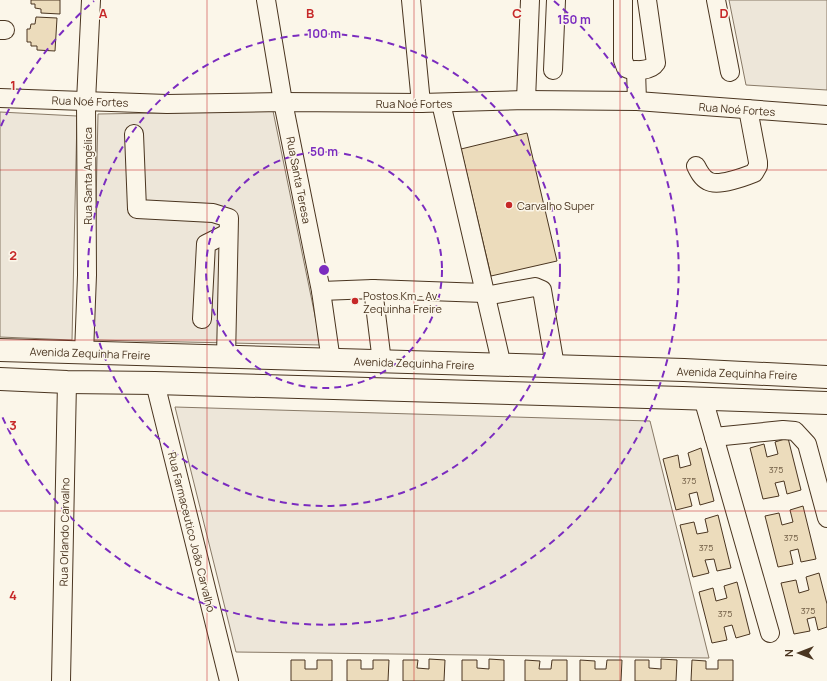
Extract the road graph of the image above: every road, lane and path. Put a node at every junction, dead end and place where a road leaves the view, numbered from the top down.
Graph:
1 (91, 0) edge
2 (266, 0) edge
3 (411, 0) edge
4 (530, 0) edge
5 (556, 0) edge
6 (623, 0) edge
7 (648, 0) edge
8 (716, 0) edge
9 (553, 70) dead end
10 (636, 70) junction
11 (730, 72) dead end
12 (0, 98) edge
13 (526, 100) junction
14 (86, 101) junction
15 (637, 101) junction
16 (283, 102) junction
17 (421, 103) junction
18 (440, 103) junction
19 (748, 109) junction
20 (827, 115) edge
21 (134, 134) dead end
22 (696, 166) dead end
23 (228, 233) junction
24 (373, 290) junction
25 (322, 291) junction
26 (484, 295) junction
27 (202, 319) dead end
28 (0, 350) edge
29 (84, 352) junction
30 (226, 358) junction
31 (331, 361) junction
32 (382, 362) junction
33 (502, 366) junction
34 (555, 366) junction
35 (645, 369) junction
36 (684, 370) junction
37 (827, 377) edge
38 (0, 379) edge
39 (67, 382) junction
40 (155, 383) junction
41 (645, 396) junction
42 (682, 398) junction
43 (703, 398) junction
44 (827, 403) edge
45 (714, 437) junction
46 (827, 518) edge
47 (770, 633) dead end
48 (61, 681) edge
49 (229, 681) edge

1 - 14 street, Rua Santa Angélica
2 - 16 street, Rua Santa Teresa
3 - 17 street
4 - 13 street
5 - 9 street
6 - 10 street
7 - 10 street
8 - 11 street
10 - 15 street
12 - 14 street, Rua Noé Fortes
13 - 15 street, Rua Noé Fortes
13 - 18 street, Rua Noé Fortes
14 - 16 street, Rua Noé Fortes
14 - 29 street, Rua Santa Angélica
15 - 19 street, Rua Noé Fortes
16 - 17 street, Rua Noé Fortes
16 - 25 street, Rua Santa Teresa
17 - 18 street, Rua Noé Fortes
18 - 26 street
19 - 20 street, Rua Noé Fortes
19 - 22 street
21 - 23 street
23 - 27 street
23 - 30 street
24 - 25 street
24 - 26 street
24 - 32 street
25 - 31 street, Rua Santa Teresa
26 - 33 street
26 - 34 street
28 - 29 main road, Avenida Zequinha Freire
29 - 30 main road, Avenida Zequinha Freire
29 - 39 main road
30 - 31 main road, Avenida Zequinha Freire
31 - 32 main road, Avenida Zequinha Freire
32 - 33 main road, Avenida Zequinha Freire
33 - 34 main road, Avenida Zequinha Freire
34 - 35 main road, Avenida Zequinha Freire
35 - 36 main road, Avenida Zequinha Freire
35 - 41 main road
36 - 37 main road, Avenida Zequinha Freire
36 - 42 main road
38 - 39 main road
39 - 40 main road
39 - 48 street, Rua Orlando Carvalho
40 - 41 main road
40 - 49 street, Rua Farmaceutico João Carvalho
41 - 42 main road
42 - 43 main road
43 - 44 main road
43 - 45 street
45 - 46 street
45 - 47 street

